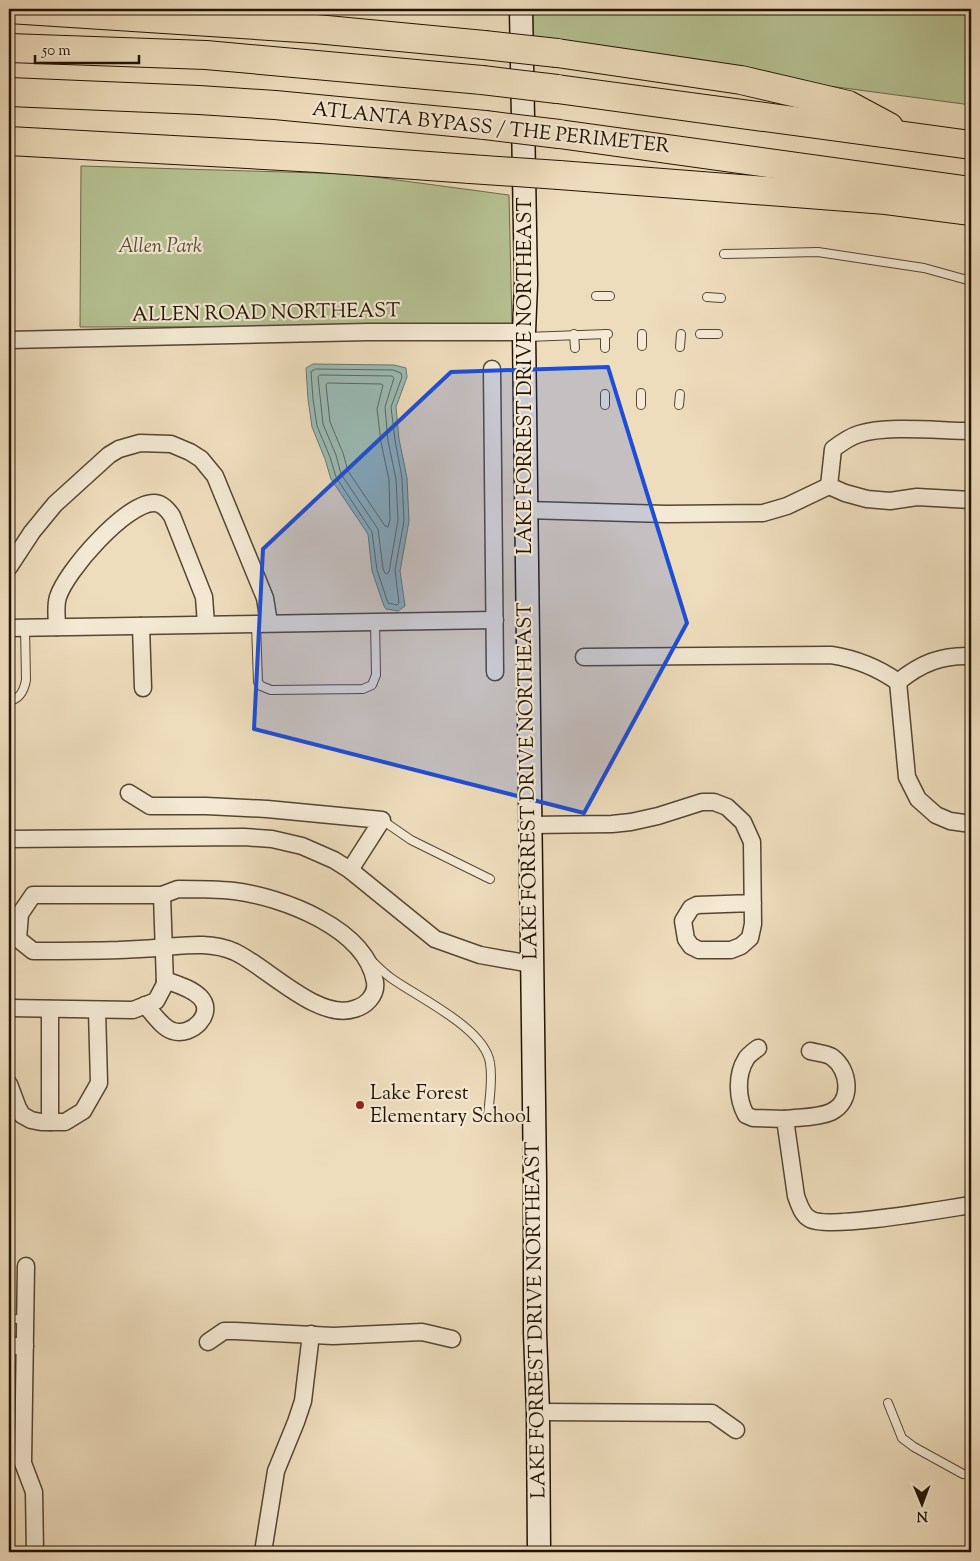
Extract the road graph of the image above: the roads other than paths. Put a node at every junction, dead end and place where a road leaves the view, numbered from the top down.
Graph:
1 (9, 9) edge
2 (521, 9) edge
3 (9, 48) edge
4 (9, 92) edge
5 (903, 135) junction
6 (9, 141) edge
7 (971, 145) edge
8 (971, 190) edge
9 (971, 210) edge
10 (724, 254) dead end
11 (971, 280) edge
12 (596, 296) dead end
13 (610, 296) dead end
14 (707, 297) dead end
15 (721, 298) dead end
16 (524, 334) junction
17 (574, 334) junction
18 (642, 334) dead end
19 (680, 334) dead end
20 (700, 334) dead end
21 (718, 334) dead end
22 (9, 340) edge
23 (642, 346) dead end
24 (680, 347) dead end
25 (575, 348) dead end
26 (605, 348) dead end
27 (492, 369) dead end
28 (641, 393) dead end
29 (605, 394) dead end
30 (680, 394) dead end
31 (605, 405) dead end
32 (641, 405) dead end
33 (680, 405) dead end
34 (971, 431) edge
35 (823, 489) junction
36 (971, 500) edge
37 (526, 510) junction
38 (9, 567) edge
39 (495, 620) junction
40 (375, 622) junction
41 (263, 623) junction
42 (206, 624) junction
43 (141, 626) junction
44 (57, 627) junction
45 (9, 628) edge
46 (25, 628) junction
47 (971, 656) edge
48 (584, 657) dead end
49 (495, 672) dead end
50 (898, 682) junction
51 (143, 688) dead end
52 (9, 701) edge
53 (129, 793) dead end
54 (382, 820) junction
55 (971, 824) edge
56 (530, 825) junction
57 (9, 839) edge
58 (350, 870) junction
59 (490, 879) dead end
60 (162, 895) junction
61 (753, 904) dead end
62 (163, 948) junction
63 (360, 950) junction
64 (531, 964) junction
65 (165, 980) junction
66 (145, 1005) junction
67 (9, 1008) edge
68 (50, 1009) junction
69 (97, 1010) junction
70 (758, 1048) dead end
71 (810, 1051) dead end
72 (9, 1084) edge
73 (488, 1117) dead end
74 (785, 1119) junction
75 (50, 1122) junction
76 (971, 1205) edge
77 (26, 1266) dead end
78 (9, 1319) edge
79 (25, 1319) junction
80 (311, 1334) junction
81 (452, 1339) dead end
82 (208, 1342) dead end
83 (17, 1346) edge
84 (888, 1403) dead end
85 (538, 1412) junction
86 (736, 1430) dead end
87 (971, 1475) edge
88 (35, 1552) edge
89 (263, 1552) edge
90 (539, 1552) edge

1 - 5 highway, bridge
2 - 16 street, LAKE FORREST DRIVE NORTHEAST
3 - 5 highway, bridge
4 - 8 highway, ATLANTA BYPASS / THE PERIMETER, bridge
5 - 7 highway
6 - 9 highway, bridge
10 - 11 lane
12 - 13 lane
14 - 15 lane
16 - 17 lane
16 - 22 street, ALLEN ROAD NORTHEAST
16 - 37 street, LAKE FORREST DRIVE NORTHEAST
17 - 25 lane
17 - 26 lane
18 - 23 lane
19 - 24 lane
20 - 21 lane
27 - 39 street
28 - 32 lane
29 - 31 lane
30 - 33 lane
34 - 35 street
35 - 36 street
35 - 37 street
37 - 56 street, LAKE FORREST DRIVE NORTHEAST
38 - 41 street
39 - 40 street
39 - 49 street
40 - 41 street
40 - 41 lane
41 - 42 street
42 - 43 street
42 - 44 street
43 - 44 street
43 - 51 street
44 - 46 street
45 - 46 street
46 - 52 lane
47 - 50 street
48 - 50 street
50 - 55 street
53 - 54 street
54 - 58 street
54 - 59 lane
56 - 61 street
56 - 64 street, LAKE FORREST DRIVE NORTHEAST
57 - 58 street
58 - 64 street
60 - 62 street
60 - 62 street
60 - 63 street
62 - 63 street
62 - 65 street
63 - 73 lane
64 - 85 street, LAKE FORREST DRIVE NORTHEAST
65 - 66 street
65 - 66 street
66 - 69 street
67 - 68 street
68 - 69 street
68 - 75 street
69 - 75 street
70 - 74 street
71 - 74 street
72 - 75 street
74 - 76 street
77 - 79 street
78 - 79 lane
79 - 83 street
80 - 81 street
80 - 82 street
80 - 89 street
83 - 88 street
84 - 87 lane
85 - 86 street
85 - 90 street, LAKE FORREST DRIVE NORTHEAST

